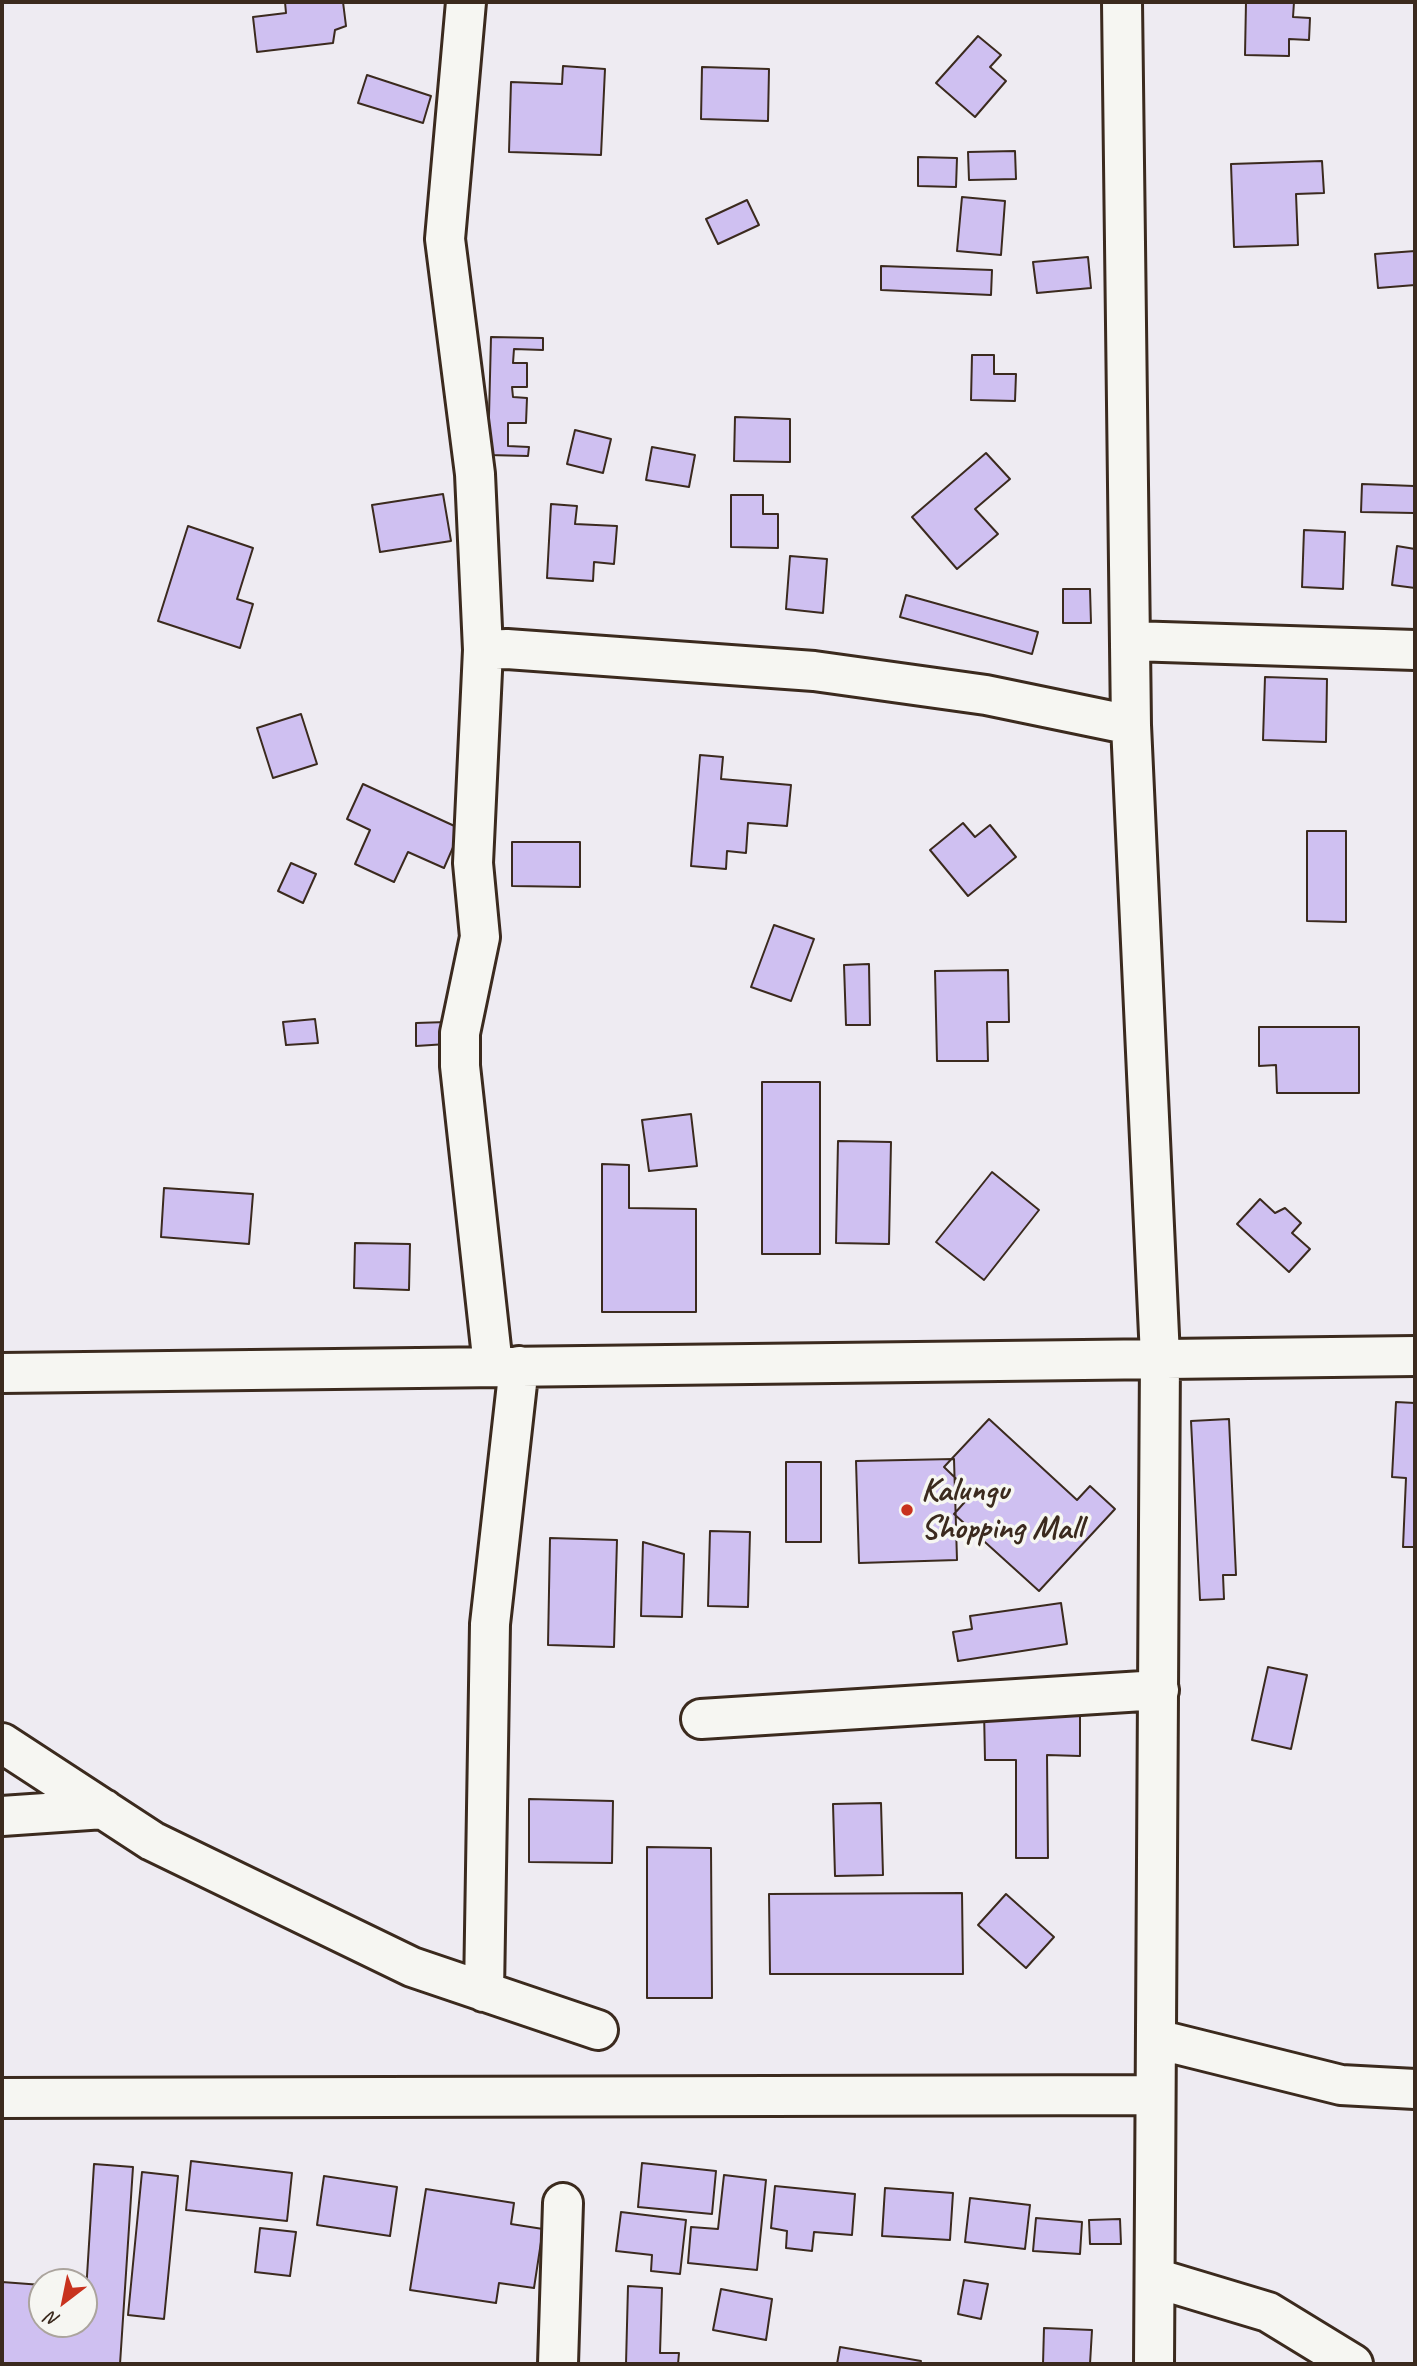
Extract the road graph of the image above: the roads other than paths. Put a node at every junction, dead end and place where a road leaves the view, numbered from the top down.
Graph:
1 (466, 2) edge
2 (1122, 2) edge
3 (1131, 641) junction
4 (483, 650) junction
5 (1415, 650) edge
6 (1131, 725) junction
7 (1415, 1356) edge
8 (1160, 1357) junction
9 (506, 1366) junction
10 (2, 1373) edge
11 (1159, 1690) junction
12 (701, 1719) dead end
13 (2, 1742) edge
14 (104, 1809) junction
15 (2, 1816) edge
16 (484, 1992) junction
17 (598, 2030) dead end
18 (1156, 2039) junction
19 (1415, 2089) edge
20 (1155, 2095) junction
21 (2, 2098) edge
22 (563, 2203) dead end
23 (1155, 2278) junction
24 (558, 2364) edge
25 (1154, 2364) edge
26 (1353, 2364) edge

1 - 4 street
2 - 3 street
3 - 5 street
3 - 6 street
4 - 6 street
4 - 9 street
6 - 8 street
7 - 8 street
8 - 9 street
8 - 11 street
9 - 10 street
9 - 16 street
11 - 12 street
11 - 18 street
13 - 14 street
14 - 15 street
14 - 16 street
16 - 17 street
18 - 19 street
18 - 20 street
20 - 21 street
20 - 23 street
22 - 24 street
23 - 25 street
23 - 26 street

